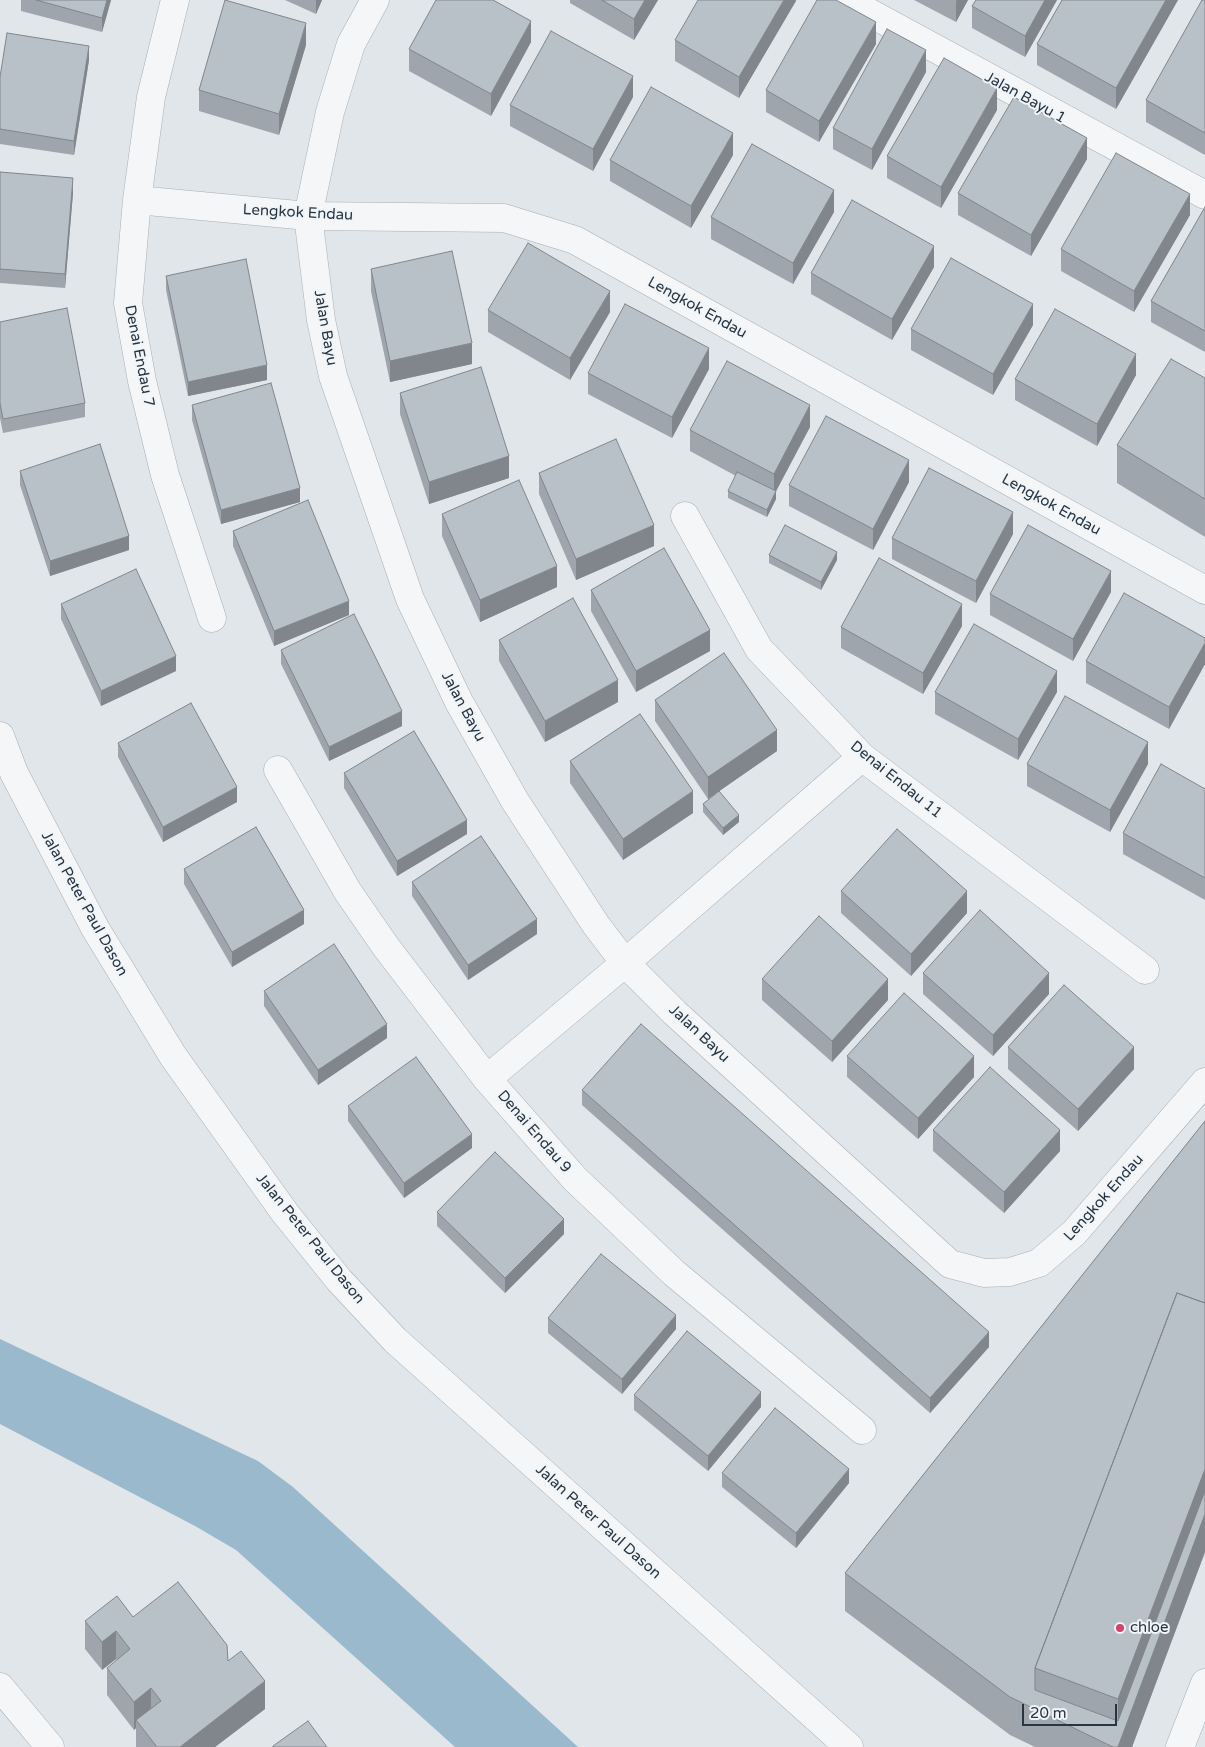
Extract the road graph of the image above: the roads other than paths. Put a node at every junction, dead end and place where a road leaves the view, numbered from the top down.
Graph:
1 (175, 0) edge
2 (374, 0) edge
3 (846, 0) edge
4 (1205, 195) edge
5 (137, 200) junction
6 (308, 216) junction
7 (685, 516) dead end
8 (1205, 590) edge
9 (212, 618) dead end
10 (0, 736) edge
11 (862, 757) junction
12 (278, 770) dead end
13 (626, 963) junction
14 (1145, 970) dead end
15 (487, 1079) junction
16 (1205, 1082) edge
17 (950, 1264) joint
18 (862, 1430) dead end
19 (1205, 1682) edge
20 (0, 1687) edge
21 (50, 1747) edge
22 (850, 1747) edge
23 (1180, 1747) edge

1 - 5 street, Denai Endau 7
2 - 6 street, Jalan Bayu
3 - 4 street, Jalan Bayu 1
5 - 6 street, Lengkok Endau
5 - 9 street, Denai Endau 7
6 - 8 street, Lengkok Endau
6 - 13 street, Jalan Bayu
7 - 11 street, Denai Endau 11
10 - 22 street, Jalan Peter Paul Dason
11 - 13 street
11 - 14 street, Denai Endau 11
12 - 15 street, Denai Endau 9
13 - 15 street
13 - 17 street, Jalan Bayu
15 - 18 street, Denai Endau 9
16 - 17 street, Lengkok Endau
19 - 23 street
20 - 21 street

